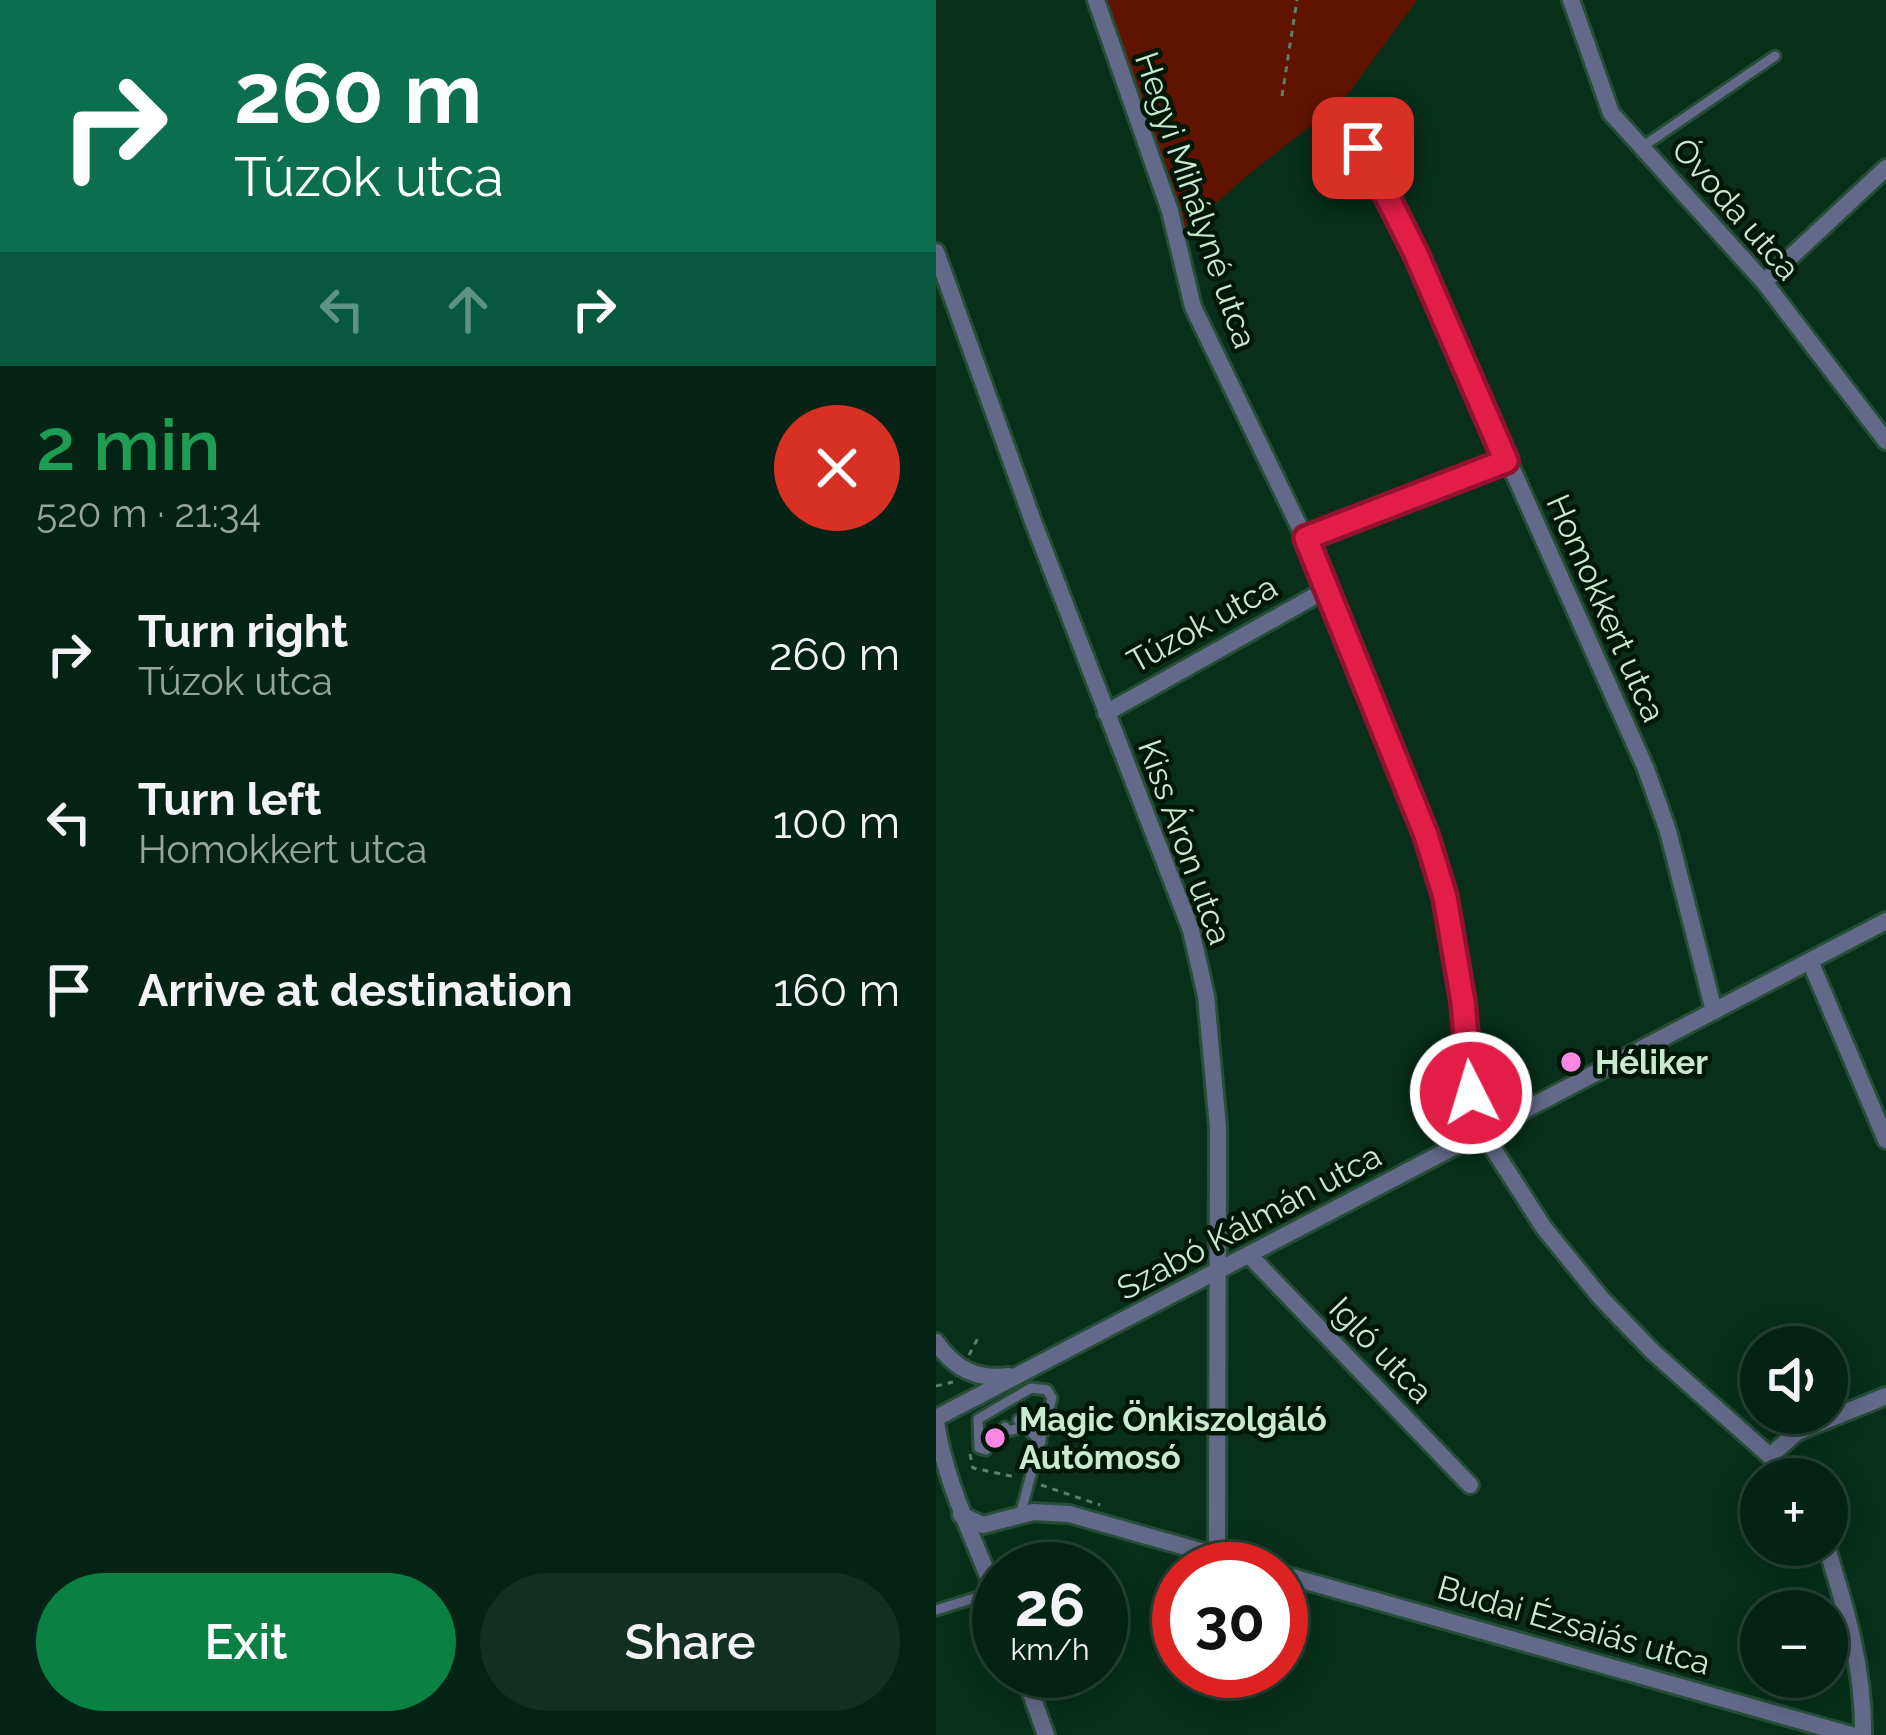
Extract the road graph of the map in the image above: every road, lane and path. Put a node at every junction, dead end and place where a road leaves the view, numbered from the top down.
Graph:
1 (1096, 0) edge
2 (1297, 0) edge
3 (1571, 0) edge
4 (1775, 56) dead end
5 (1282, 96) dead end
6 (1345, 112) dead end
7 (1642, 147) junction
8 (1886, 168) edge
9 (936, 252) edge
10 (1764, 282) junction
11 (1886, 441) edge
12 (1506, 461) junction
13 (1306, 538) junction
14 (1328, 588) junction
15 (1106, 713) junction
16 (1886, 921) edge
17 (1810, 961) junction
18 (1714, 1011) junction
19 (1483, 1133) junction
20 (1886, 1141) edge
21 (1250, 1256) junction
22 (1218, 1273) junction
23 (936, 1342) edge
24 (955, 1382) dead end
25 (936, 1386) edge
26 (1025, 1388) junction
27 (1886, 1396) edge
28 (1035, 1412) dead end
29 (936, 1420) edge
30 (1005, 1427) dead end
31 (1042, 1436) junction
32 (986, 1450) dead end
33 (1770, 1456) joint
34 (1022, 1459) dead end
35 (1035, 1462) junction
36 (1470, 1485) dead end
37 (936, 1487) edge
38 (959, 1511) junction
39 (1014, 1518) junction
40 (974, 1542) edge
41 (987, 1542) edge
42 (1168, 1542) edge
43 (1217, 1542) edge
44 (1833, 1566) edge
45 (1308, 1582) edge
46 (972, 1603) edge
47 (936, 1610) edge
48 (1033, 1698) edge
49 (1046, 1735) edge
50 (1851, 1735) edge
51 (1862, 1735) edge

1 - 13 street, Hegyi Mihályné utca
2 - 5 path
3 - 7 street, Óvoda utca
4 - 7 lane
6 - 12 street, Homokkert utca
7 - 10 street, Óvoda utca
8 - 10 street
9 - 15 street, Kiss Áron utca
10 - 11 street, Óvoda utca
12 - 13 street
12 - 18 street, Homokkert utca
13 - 14 street, Hegyi Mihályné utca
14 - 15 street, Túzok utca
14 - 19 street, Hegyi Mihályné utca
15 - 22 street, Kiss Áron utca
16 - 17 street, Szabó Kálmán utca
17 - 18 street, Szabó Kálmán utca
17 - 20 street
18 - 19 street, Szabó Kálmán utca
19 - 21 street, Szabó Kálmán utca
19 - 33 street, Hegyi Mihályné utca
21 - 22 street, Szabó Kálmán utca
21 - 36 street, Igló utca
22 - 26 street, Szabó Kálmán utca
22 - 43 street, Kiss Áron utca
23 - 26 street
24 - 25 path
26 - 29 street, Szabó Kálmán utca
26 - 31 lane
26 - 32 lane
27 - 33 street
28 - 31 lane
29 - 38 street
30 - 31 lane
31 - 35 lane
34 - 35 lane
35 - 39 lane
37 - 38 street
38 - 39 street
38 - 40 street
39 - 41 street
39 - 42 street
44 - 51 street
45 - 50 street, Budai Ézsaiás utca
46 - 47 lane
48 - 49 street

